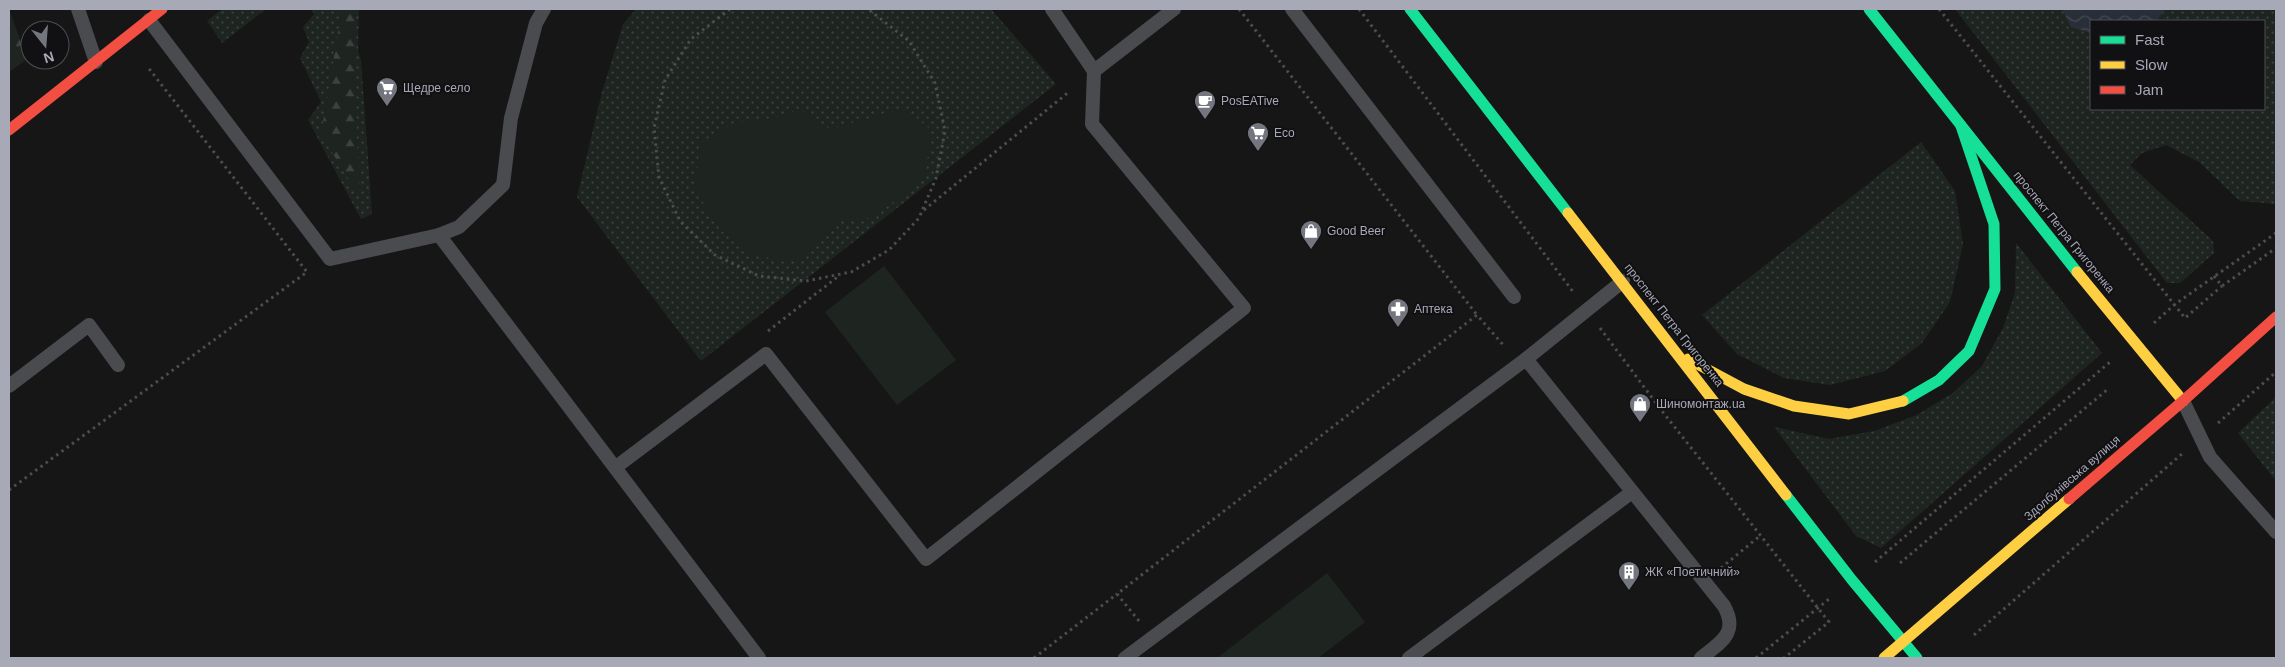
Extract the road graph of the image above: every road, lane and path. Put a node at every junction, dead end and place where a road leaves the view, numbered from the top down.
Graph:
1 (78, 9) edge
2 (162, 9) edge
3 (544, 9) edge
4 (730, 9) edge
5 (868, 9) edge
6 (1052, 9) edge
7 (1174, 9) edge
8 (1239, 9) edge
9 (1292, 9) edge
10 (1410, 9) edge
11 (1869, 9) edge
12 (1939, 9) edge
13 (148, 20) junction
14 (96, 62) junction
15 (147, 66) dead end
16 (1094, 71) junction
17 (1961, 126) junction
18 (9, 130) edge
19 (923, 211) junction
20 (2276, 233) edge
21 (439, 235) junction
22 (2276, 248) edge
23 (2214, 276) junction
24 (1623, 282) junction
25 (2222, 286) junction
26 (1574, 292) dead end
27 (1514, 296) dead end
28 (1566, 299) dead end
29 (2174, 305) junction
30 (1477, 315) junction
31 (2276, 317) edge
32 (1512, 342) dead end
33 (2133, 342) junction
34 (1678, 353) junction
35 (1526, 359) junction
36 (118, 365) dead end
37 (2276, 372) edge
38 (9, 386) edge
39 (2108, 389) dead end
40 (2183, 400) junction
41 (2201, 438) junction
42 (616, 467) junction
43 (9, 490) edge
44 (1632, 492) junction
45 (2276, 532) edge
46 (1761, 536) dead end
47 (1900, 563) dead end
48 (1852, 580) junction
49 (1704, 582) junction
50 (1117, 594) junction
51 (1829, 622) dead end
52 (1974, 635) dead end
53 (1152, 638) junction
54 (1903, 642) junction
55 (759, 658) edge
56 (1034, 658) edge
57 (1125, 658) edge
58 (1409, 658) edge
59 (1701, 658) edge
60 (1756, 658) edge
61 (1784, 658) edge
62 (1884, 658) edge
63 (1917, 658) edge

1 - 14 lane
2 - 13 main road
3 - 21 lane
4 - 19 path
5 - 19 path
6 - 16 lane
7 - 16 lane
8 - 30 path
9 - 27 lane
10 - 24 main road, проспект Петра Григоренка
11 - 17 main road, проспект Петра Григоренка
12 - 29 path
13 - 14 main road
13 - 21 lane
14 - 18 main road
15 - 43 path
16 - 19 path
16 - 42 lane
17 - 33 main road, проспект Петра Григоренка
17 - 34 main road
20 - 23 path
21 - 42 lane
22 - 25 path
23 - 25 path
23 - 29 path
24 - 34 main road, проспект Петра Григоренка
24 - 35 lane
25 - 29 path
26 - 28 path
29 - 33 path
30 - 32 path
30 - 50 path
31 - 40 main road, Здолбунівська вулиця
33 - 40 main road, проспект Петра Григоренка
33 - 48 path
34 - 48 main road, проспект Петра Григоренка
35 - 44 lane
35 - 53 lane
36 - 38 lane
37 - 41 path
39 - 47 path
40 - 41 lane
40 - 54 main road, Здолбунівська вулиця
41 - 45 lane
41 - 52 path
42 - 55 lane
44 - 49 lane
44 - 58 lane
46 - 49 path
48 - 54 main road, проспект Петра Григоренка
48 - 60 path
49 - 59 lane
50 - 53 path
50 - 56 path
51 - 61 path
53 - 57 lane
54 - 62 main road, Здолбунівська вулиця
54 - 63 main road, проспект Петра Григоренка

